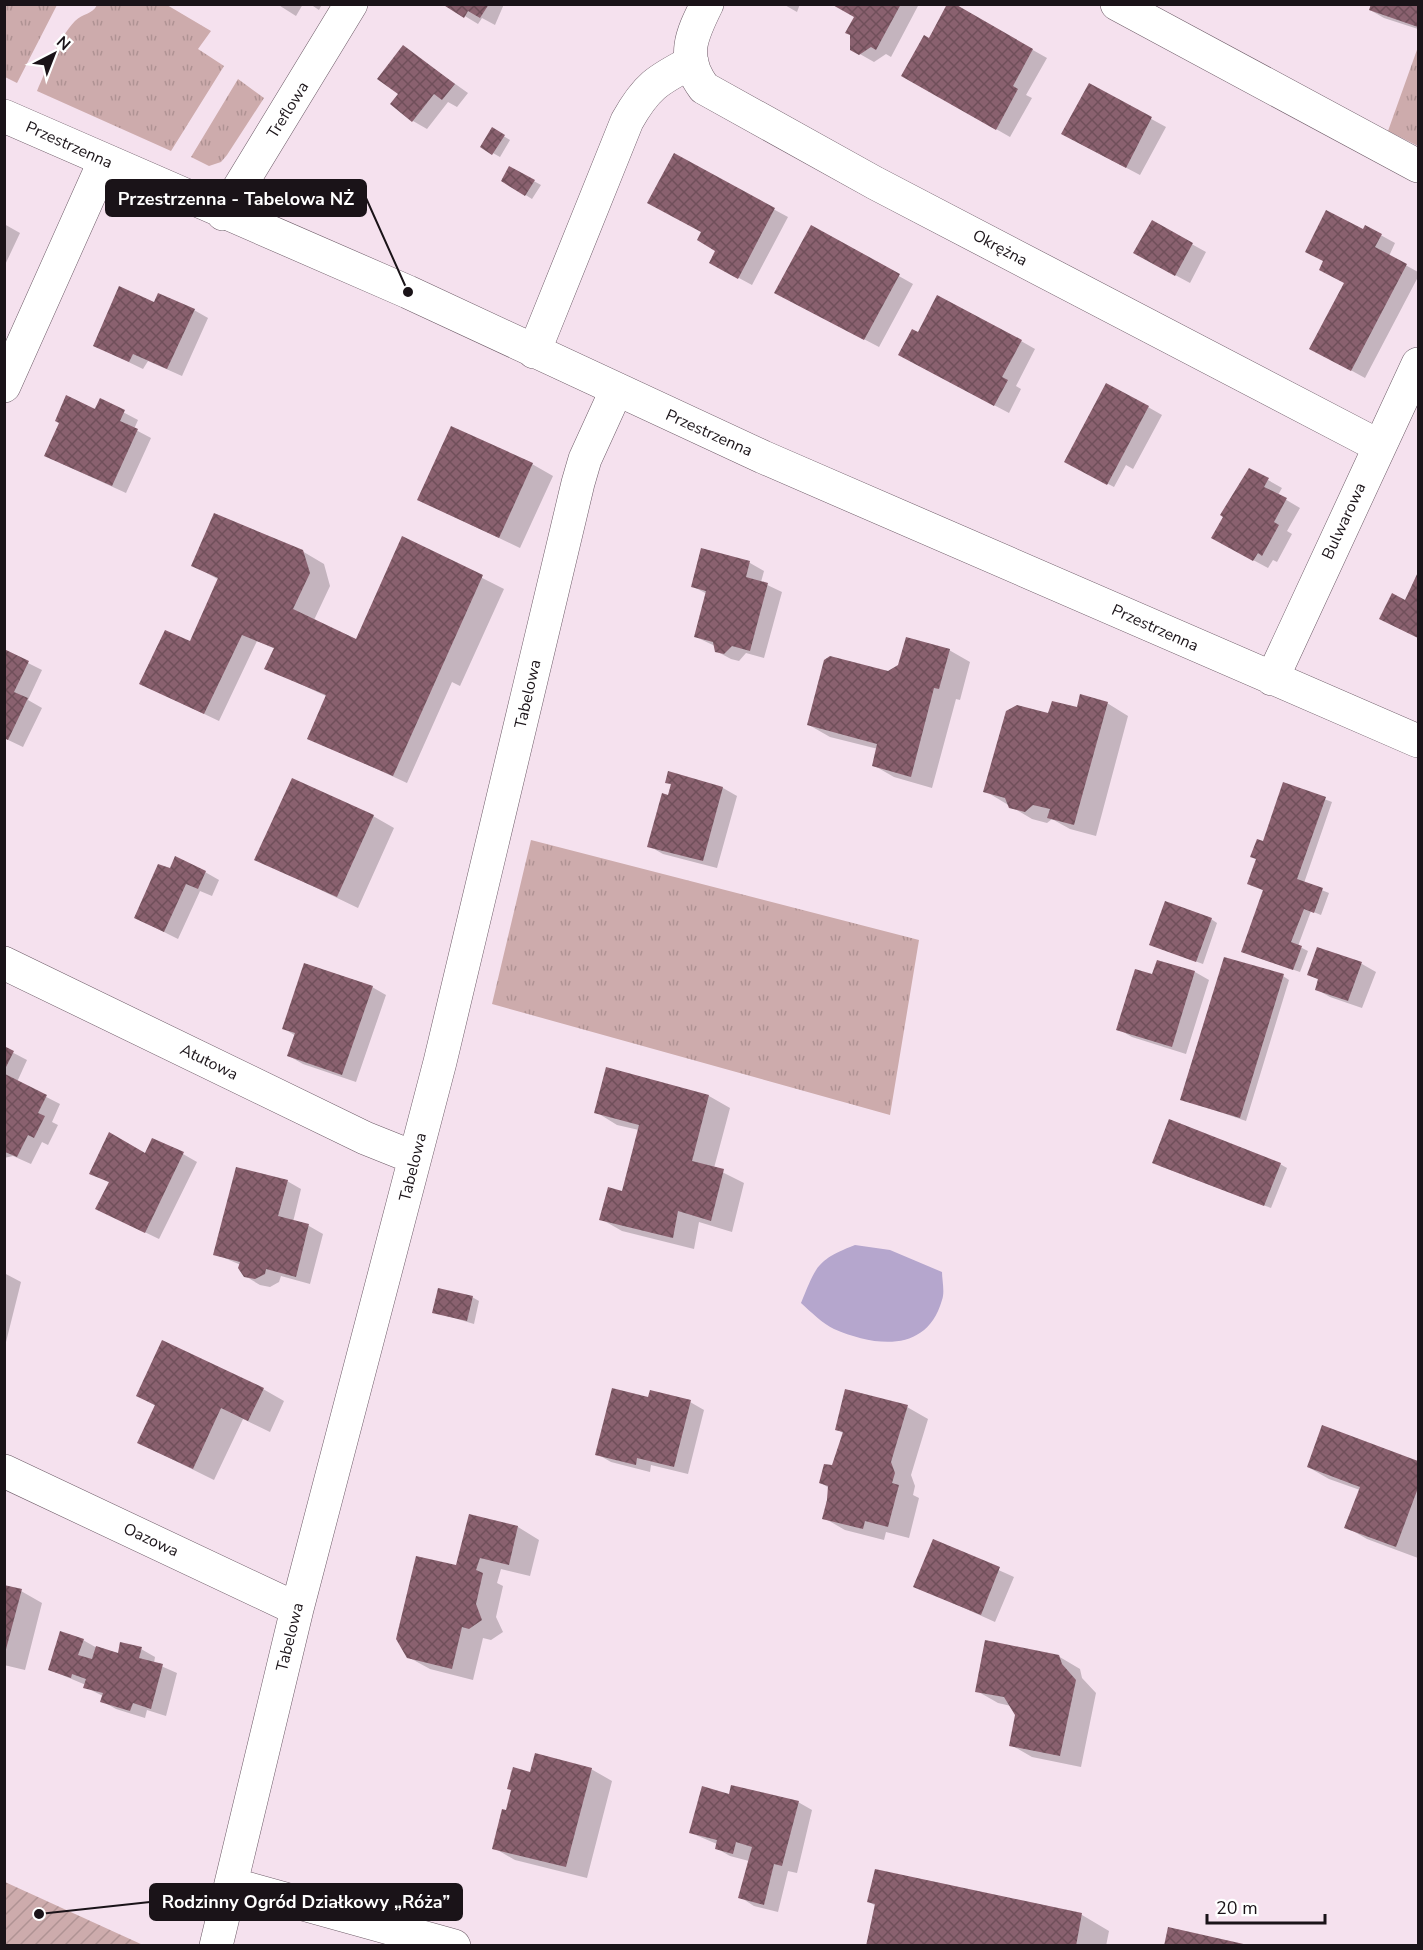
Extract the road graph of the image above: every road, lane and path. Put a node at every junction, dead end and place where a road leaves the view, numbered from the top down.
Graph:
1 (351, 4) edge
2 (706, 4) edge
3 (1117, 4) edge
4 (692, 62) junction
5 (4, 116) edge
6 (105, 160) junction
7 (1419, 166) edge
8 (224, 214) junction
9 (534, 352) junction
10 (1419, 364) edge
11 (4, 386) edge
12 (616, 391) junction
13 (1379, 446) junction
14 (1272, 679) junction
15 (1419, 741) edge
16 (4, 963) edge
17 (416, 1158) junction
18 (4, 1471) edge
19 (297, 1609) junction
20 (231, 1884) junction
21 (216, 1946) edge
22 (454, 1946) edge

1 - 8 street, Treflowa
2 - 4 street, Okrężna
3 - 7 street
4 - 9 street
4 - 13 street, Okrężna
5 - 6 street, Przestrzenna
6 - 8 street, Przestrzenna
6 - 11 street
8 - 9 street, Przestrzenna
9 - 12 street, Przestrzenna
10 - 13 street, Bulwarowa
12 - 14 street, Przestrzenna
12 - 17 street, Tabelowa
13 - 14 street, Bulwarowa
14 - 15 street, Przestrzenna
16 - 17 street, Atutowa
17 - 19 street, Tabelowa
18 - 19 street, Oazowa
19 - 20 street, Tabelowa
20 - 21 street, Tabelowa
20 - 22 street

